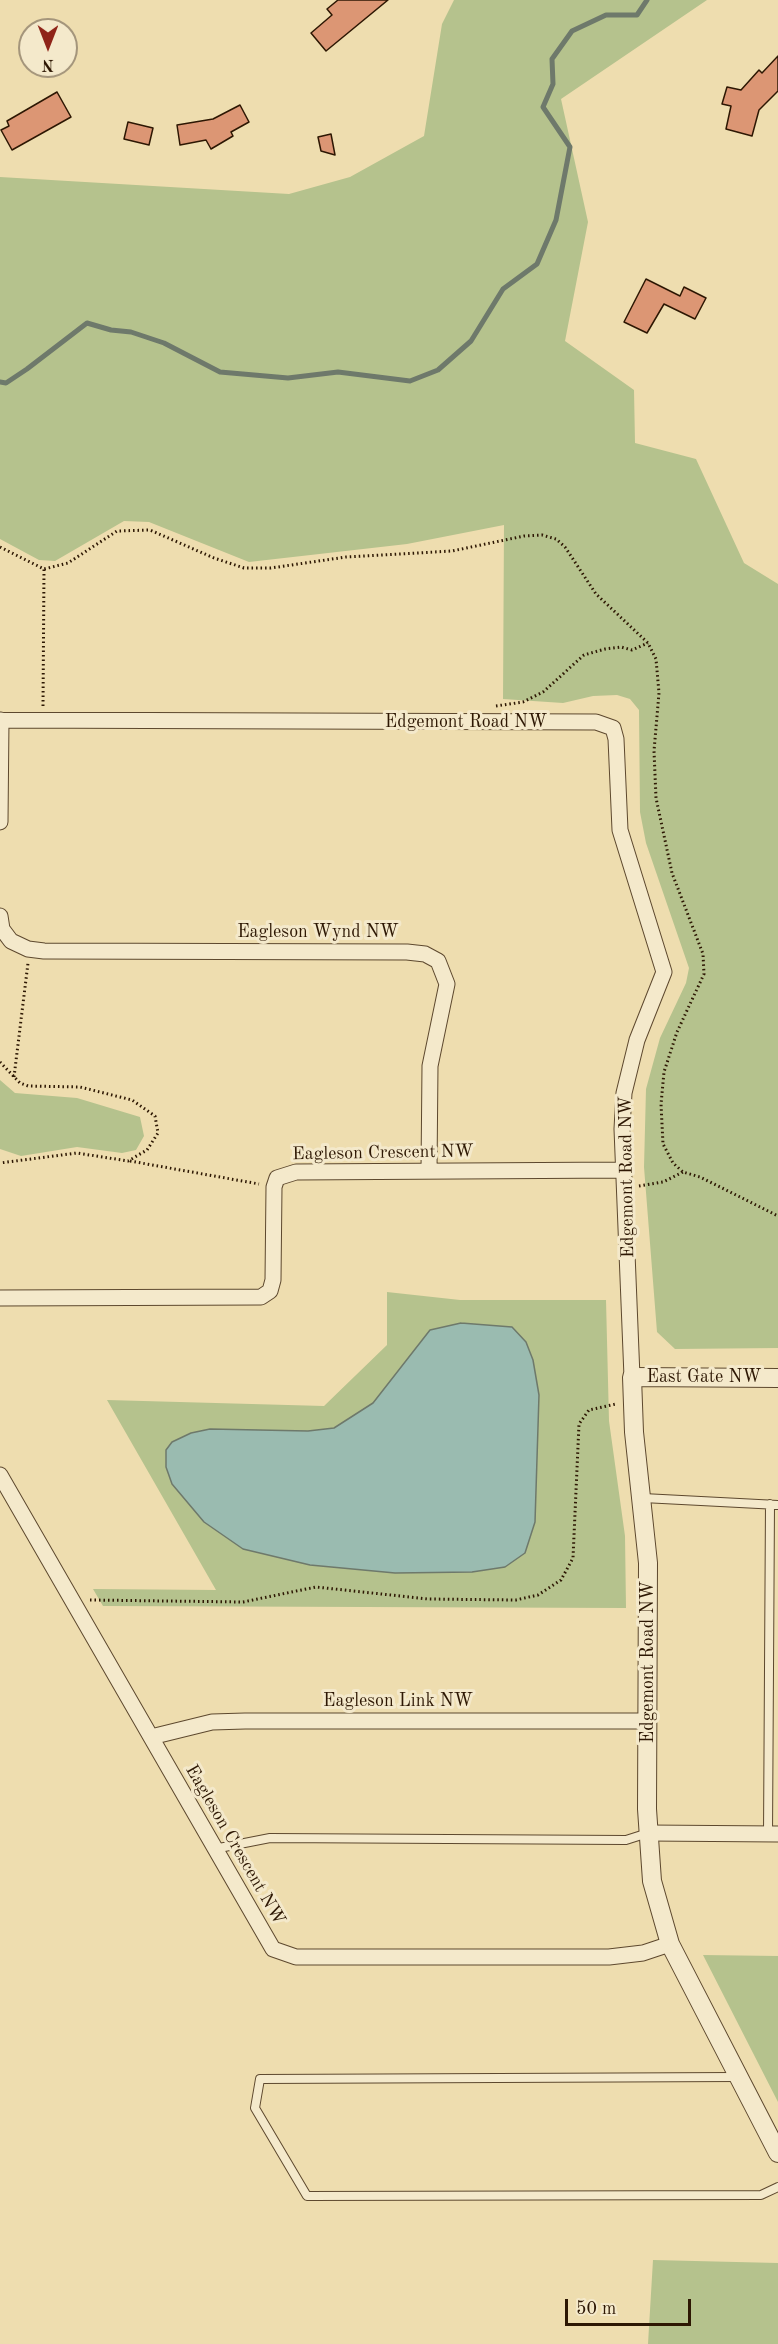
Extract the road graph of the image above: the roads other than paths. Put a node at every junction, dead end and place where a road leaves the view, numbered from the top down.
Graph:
1 (0, 720) edge
2 (0, 822) edge
3 (0, 916) edge
4 (429, 1171) junction
5 (624, 1178) junction
6 (0, 1298) edge
7 (632, 1377) junction
8 (777, 1378) edge
9 (0, 1475) edge
10 (643, 1498) junction
11 (774, 1504) edge
12 (647, 1721) junction
13 (151, 1737) junction
14 (648, 1833) junction
15 (773, 1834) edge
16 (214, 1849) junction
17 (670, 1944) junction
18 (737, 2077) junction
19 (778, 2153) edge
20 (778, 2187) edge

1 - 2 street
1 - 5 street, Edgemont Road NW
3 - 4 street, Eagleson Wynd NW
4 - 5 street, Eagleson Crescent NW
4 - 6 street, Eagleson Crescent NW
5 - 7 street, Edgemont Road NW
7 - 8 street, East Gate NW
7 - 10 street, Edgemont Road NW
9 - 13 street, Eagleson Crescent NW
10 - 11 lane
10 - 12 street, Edgemont Road NW
11 - 15 lane
12 - 13 street, Eagleson Link NW
12 - 14 street, Edgemont Road NW
13 - 16 street, Eagleson Crescent NW
14 - 15 street
14 - 16 lane
14 - 17 street, Edgemont Road NW
16 - 17 street, Eagleson Crescent NW
17 - 18 street, Edgemont Road NW
18 - 19 street, Edgemont Road NW
18 - 20 lane

